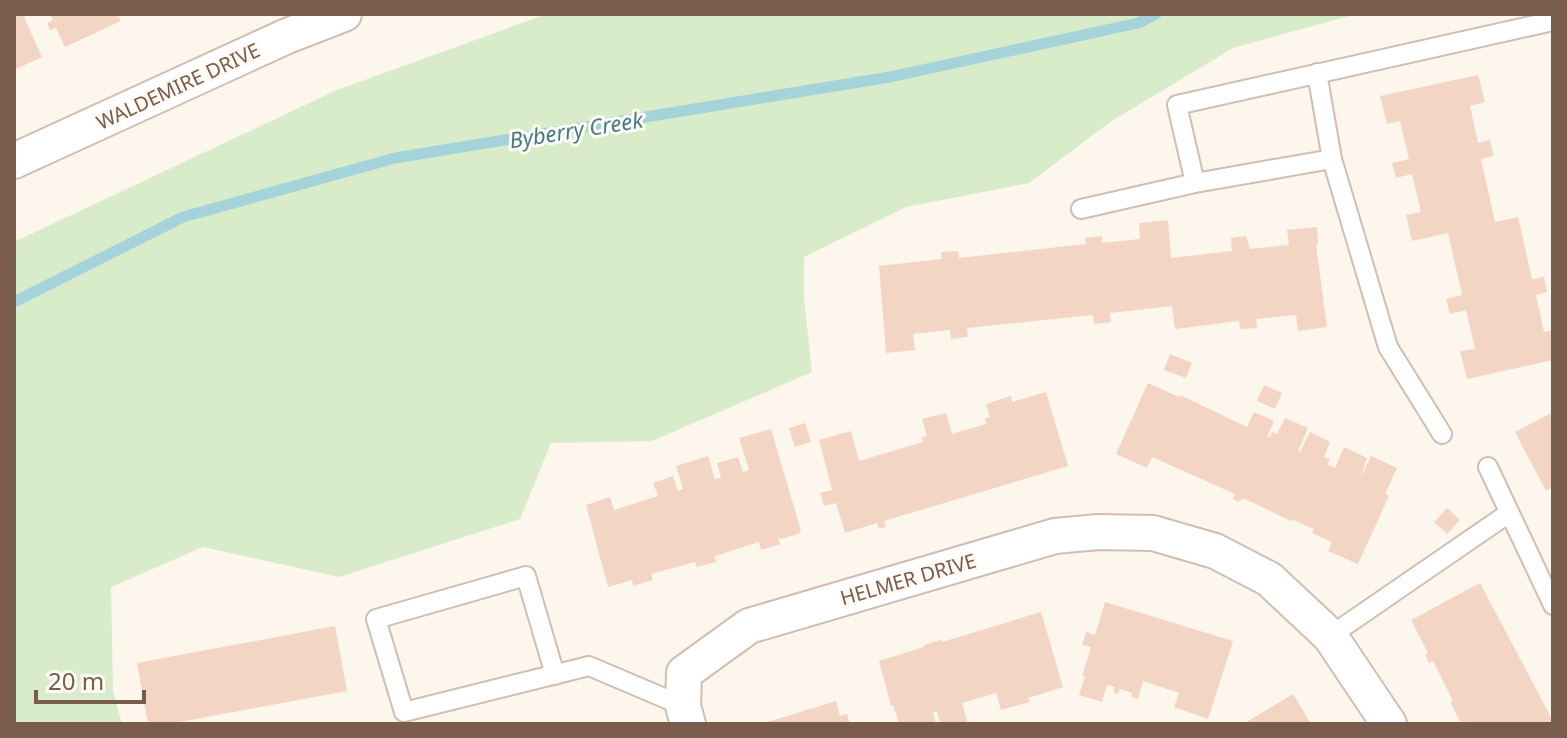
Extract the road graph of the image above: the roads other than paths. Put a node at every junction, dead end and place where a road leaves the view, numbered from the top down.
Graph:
1 (344, 14) edge
2 (1553, 21) edge
3 (1317, 73) junction
4 (1332, 159) junction
5 (14, 161) edge
6 (1195, 183) junction
7 (1081, 209) dead end
8 (1442, 434) dead end
9 (1488, 467) dead end
10 (1509, 513) junction
11 (1553, 605) edge
12 (1330, 636) junction
13 (555, 675) junction
14 (686, 715) edge
15 (1389, 724) edge

1 - 5 street, WALDEMIRE DRIVE
2 - 3 lane
3 - 4 lane
3 - 6 lane
4 - 6 lane
4 - 8 lane
6 - 7 lane
9 - 10 lane
10 - 11 lane
10 - 12 lane
12 - 14 street, HELMER DRIVE
12 - 15 street, HELMER DRIVE
13 - 13 lane
13 - 14 lane

